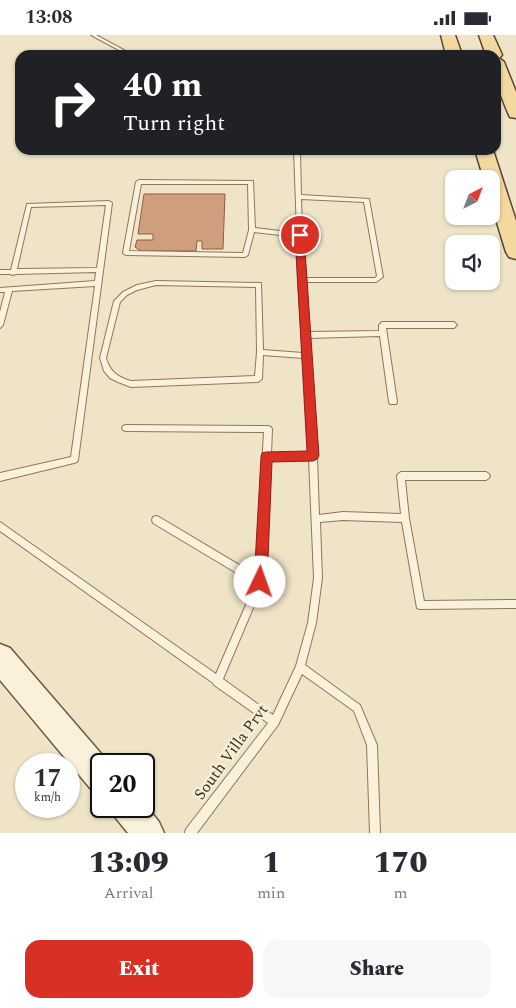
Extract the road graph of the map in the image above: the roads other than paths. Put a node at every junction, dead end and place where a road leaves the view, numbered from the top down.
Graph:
1 (93, 35) edge
2 (448, 35) edge
3 (486, 35) edge
4 (122, 50) edge
5 (452, 50) edge
6 (492, 50) edge
7 (501, 77) edge
8 (516, 113) edge
9 (297, 155) edge
10 (486, 155) edge
11 (298, 197) junction
12 (252, 230) junction
13 (300, 235) junction
14 (516, 253) edge
15 (100, 270) junction
16 (0, 271) edge
17 (13, 273) junction
18 (301, 280) junction
19 (98, 283) junction
20 (9, 289) junction
21 (0, 290) edge
22 (0, 325) edge
23 (454, 325) dead end
24 (383, 333) junction
25 (306, 335) junction
26 (260, 353) junction
27 (308, 356) junction
28 (392, 402) dead end
29 (126, 428) dead end
30 (313, 456) junction
31 (266, 457) junction
32 (486, 476) dead end
33 (0, 477) edge
34 (405, 518) junction
35 (315, 519) junction
36 (156, 520) dead end
37 (0, 526) edge
38 (260, 582) junction
39 (516, 604) edge
40 (0, 658) edge
41 (300, 667) junction
42 (217, 682) junction
43 (275, 722) junction
44 (90, 764) edge
45 (190, 833) edge
46 (376, 833) edge

1 - 4 lane
2 - 5 main road
3 - 6 main road
7 - 8 main road
9 - 11 lane, South Villa Prvt
10 - 14 main road
11 - 13 lane, South Villa Prvt
11 - 18 lane
12 - 12 lane
12 - 13 lane
13 - 18 lane, South Villa Prvt
15 - 17 lane
15 - 17 lane
15 - 19 lane
16 - 17 lane
18 - 25 lane, South Villa Prvt
19 - 20 lane
19 - 33 lane
20 - 21 lane
20 - 22 lane
23 - 24 lane
24 - 25 lane
24 - 28 lane
25 - 27 lane, South Villa Prvt
26 - 26 lane
26 - 27 lane
27 - 30 lane, South Villa Prvt
29 - 31 lane
30 - 31 lane
30 - 35 lane, South Villa Prvt
31 - 38 lane
32 - 34 lane
34 - 35 lane
34 - 39 lane
35 - 41 lane, South Villa Prvt
36 - 38 lane
37 - 42 lane
38 - 42 lane
40 - 44 street
41 - 43 lane, South Villa Prvt
41 - 46 lane
42 - 43 lane
43 - 45 lane, South Villa Prvt

